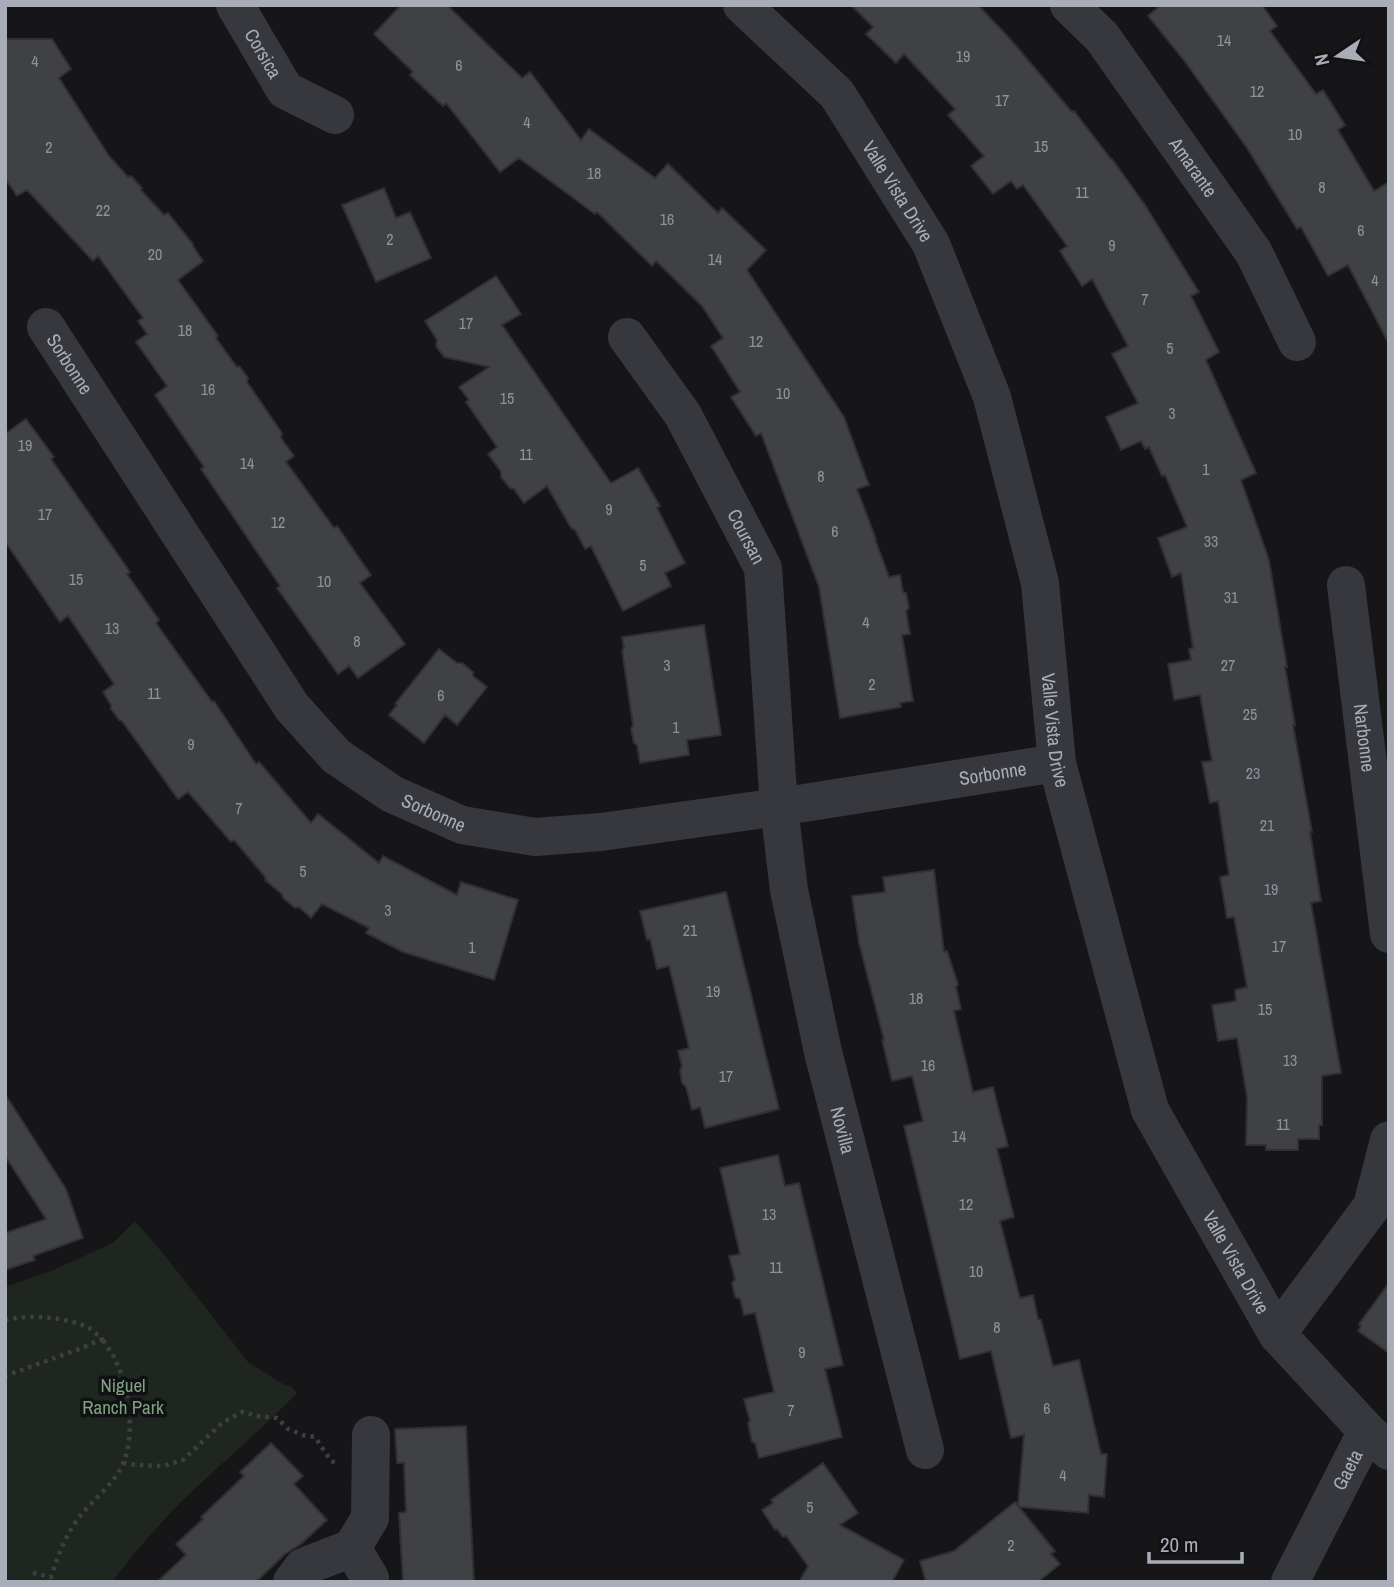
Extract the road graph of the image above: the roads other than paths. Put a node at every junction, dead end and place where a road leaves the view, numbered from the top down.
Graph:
1 (235, 5) edge
2 (742, 5) edge
3 (1069, 5) edge
4 (335, 115) dead end
5 (46, 327) dead end
6 (627, 337) dead end
7 (1297, 342) dead end
8 (1346, 585) dead end
9 (1057, 763) junction
10 (779, 807) junction
11 (1389, 934) edge
12 (1389, 1140) edge
13 (1277, 1334) junction
14 (1378, 1441) edge
15 (925, 1450) dead end
16 (371, 1452) road end
17 (352, 1548) junction
18 (292, 1582) edge
19 (369, 1582) edge
20 (1290, 1582) edge

1 - 4 street, Corsica
2 - 9 street, Valle Vista Drive
3 - 7 street, Amarante
5 - 10 street, Sorbonne
6 - 10 street, Coursan
8 - 11 street, Narbonne
9 - 10 street, Sorbonne
9 - 13 street, Valle Vista Drive
10 - 15 street, Novilla
12 - 13 street
13 - 14 street, Valle Vista Drive
14 - 20 street, Gaeta
16 - 17 street
17 - 18 street
17 - 19 street

